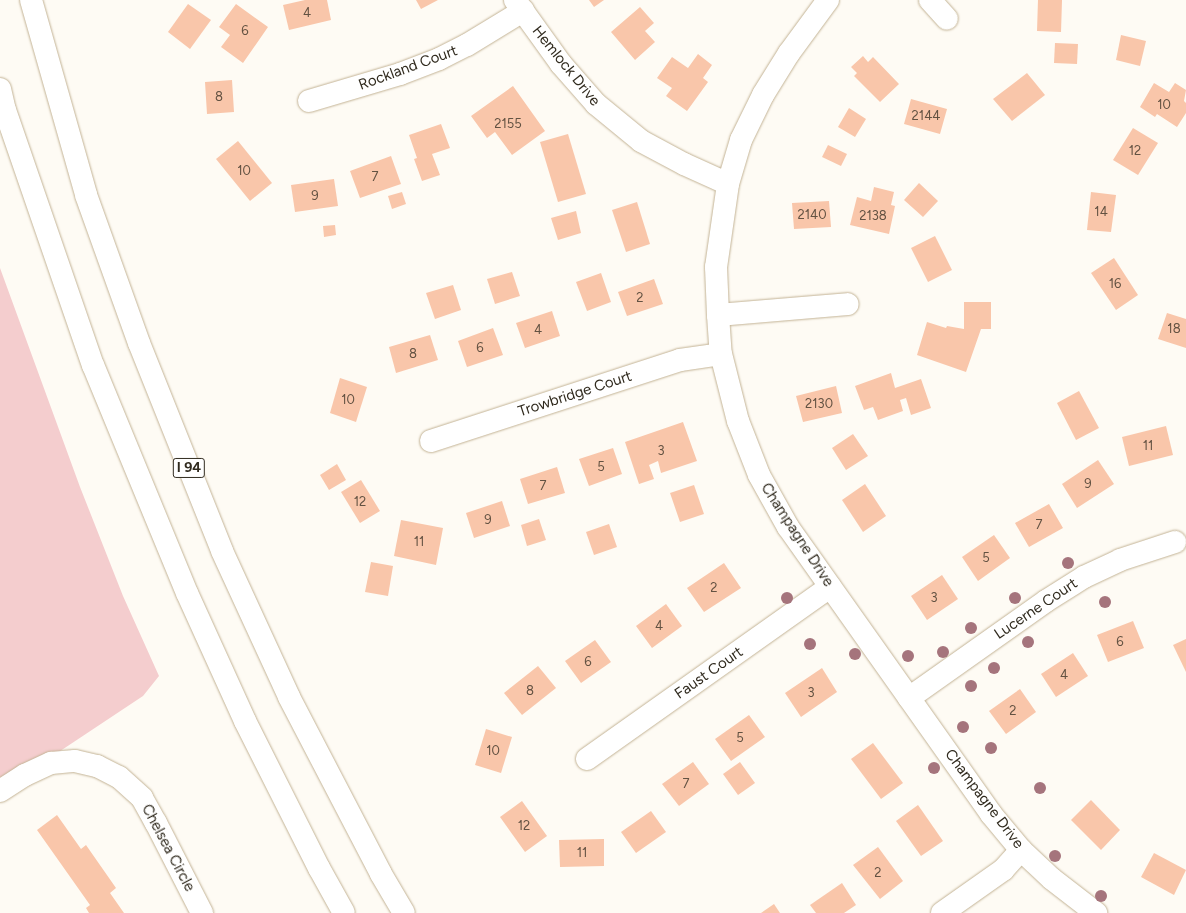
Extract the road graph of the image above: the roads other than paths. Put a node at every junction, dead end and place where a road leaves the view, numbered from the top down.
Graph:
1 (31, 0) edge
2 (828, 0) edge
3 (930, 0) edge
4 (519, 6) edge
5 (947, 20) dead end
6 (0, 89) edge
7 (309, 101) dead end
8 (728, 184) junction
9 (848, 304) dead end
10 (718, 315) junction
11 (721, 354) junction
12 (431, 442) dead end
13 (1175, 542) dead end
14 (830, 587) junction
15 (908, 698) junction
16 (587, 759) dead end
17 (0, 792) edge
18 (1022, 850) junction
19 (202, 913) edge
20 (344, 913) edge
21 (404, 913) edge
22 (942, 913) edge
23 (1096, 913) edge

1 - 21 main road, I 94
2 - 8 main road, Champagne Drive
3 - 5 main road
4 - 7 main road, Rockland Court
4 - 8 main road, Hemlock Drive
6 - 20 main road
8 - 10 main road, Champagne Drive
9 - 10 main road
10 - 11 main road, Champagne Drive
11 - 12 main road, Trowbridge Court
11 - 14 main road, Champagne Drive
13 - 15 main road, Lucerne Court
14 - 15 main road, Champagne Drive
14 - 16 main road, Faust Court
15 - 18 main road, Champagne Drive
17 - 19 main road, Chelsea Circle
18 - 22 main road
18 - 23 main road, Champagne Drive

